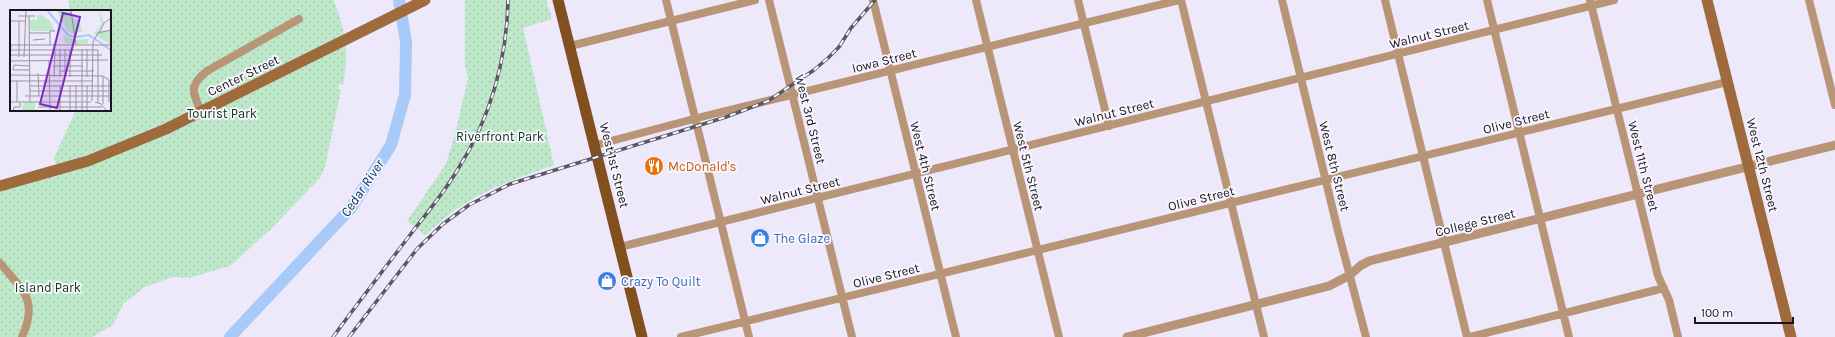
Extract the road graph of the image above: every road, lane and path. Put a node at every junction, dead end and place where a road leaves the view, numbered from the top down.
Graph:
1 (425, 0) edge
2 (558, 0) edge
3 (666, 0) edge
4 (755, 0) edge
5 (769, 0) edge
6 (872, 0) edge
7 (976, 0) edge
8 (1078, 0) edge
9 (1180, 0) edge
10 (1282, 0) edge
11 (1385, 0) edge
12 (1487, 0) edge
13 (1614, 0) edge
14 (1707, 0) edge
15 (1809, 0) edge
16 (1591, 3) edge
17 (299, 19) dead end
18 (671, 21) junction
19 (1084, 23) junction
20 (1494, 30) junction
21 (570, 46) junction
22 (987, 47) junction
23 (1398, 54) junction
24 (890, 71) junction
25 (1301, 78) junction
26 (1727, 82) junction
27 (793, 95) junction
28 (1206, 102) junction
29 (1835, 106) edge
30 (1617, 109) junction
31 (201, 111) junction
32 (695, 119) junction
33 (1109, 126) junction
34 (1520, 133) junction
35 (596, 145) junction
36 (1835, 145) edge
37 (1013, 150) junction
38 (1423, 156) junction
39 (1750, 166) junction
40 (916, 174) junction
41 (1326, 180) junction
42 (0, 186) edge
43 (1638, 194) junction
44 (818, 198) junction
45 (1231, 203) junction
46 (1540, 218) junction
47 (720, 222) junction
48 (1444, 243) junction
49 (620, 247) junction
50 (1037, 250) junction
51 (0, 263) edge
52 (941, 274) junction
53 (1350, 275) junction
54 (1664, 288) junction
55 (843, 298) junction
56 (1256, 305) junction
57 (1564, 313) junction
58 (745, 322) junction
59 (22, 337) edge
60 (642, 337) edge
61 (681, 337) edge
62 (749, 337) edge
63 (852, 337) edge
64 (956, 337) edge
65 (1059, 337) edge
66 (1126, 337) edge
67 (1264, 337) edge
68 (1366, 337) edge
69 (1468, 337) edge
70 (1570, 337) edge
71 (1678, 337) edge
72 (1791, 337) edge

1 - 31 main road, Center Street
2 - 21 main road, West 1st Street
3 - 18 street
4 - 18 street
5 - 27 street, West 3rd Street
6 - 24 street, West 4th Street
7 - 22 street, West 5th Street
8 - 19 street
9 - 19 street, Iowa Street
9 - 28 street
10 - 25 street, West 8th Street
11 - 23 street
12 - 20 street
13 - 16 street, Walnut Street
14 - 26 main road, West 12th Street
15 - 29 street
16 - 20 street, Walnut Street
16 - 30 street, West 11th Street
17 - 31 street
18 - 21 street
18 - 32 street
19 - 22 street, Iowa Street
19 - 33 street
20 - 23 street, Walnut Street
20 - 34 street
21 - 35 main road, West 1st Street
22 - 24 street, Iowa Street
22 - 37 street, West 5th Street
23 - 25 street, Walnut Street
23 - 38 street
24 - 27 street, Iowa Street
24 - 40 street, West 4th Street
25 - 28 street, Walnut Street
25 - 41 street, West 8th Street
26 - 30 street, Olive Street
26 - 39 main road, West 12th Street
27 - 32 street, Iowa Street
27 - 44 street, West 3rd Street
28 - 33 street, Walnut Street
28 - 45 street
30 - 34 street, Olive Street
30 - 43 street, West 11th Street
31 - 42 main road, Center Street
32 - 35 street, Iowa Street
32 - 47 street
33 - 37 street, Walnut Street
34 - 38 street, Olive Street
34 - 46 street
35 - 49 main road, West 1st Street
36 - 39 street, College Street
37 - 40 street, Walnut Street
37 - 50 street, West 5th Street
38 - 41 street, Olive Street
38 - 48 street
39 - 43 street, College Street
39 - 72 main road, West 12th Street
40 - 44 street, Walnut Street
40 - 52 street, West 4th Street
41 - 45 street, Olive Street
41 - 53 street, West 8th Street
43 - 46 street, College Street
43 - 54 street, West 11th Street
44 - 47 street, Walnut Street
44 - 55 street, West 3rd Street
45 - 50 street, Olive Street
45 - 56 street
46 - 48 street, College Street
46 - 57 street
47 - 49 street, Walnut Street
47 - 58 street
48 - 53 street, College Street
48 - 69 street
49 - 60 main road, West 1st Street
50 - 52 street, Olive Street
50 - 65 street, West 5th Street
51 - 59 street
52 - 55 street, Olive Street
52 - 64 street, West 4th Street
53 - 56 street, College Street
53 - 68 street, West 8th Street
54 - 57 street
54 - 71 street, West 11th Street
55 - 58 street, Olive Street
55 - 63 street, West 3rd Street
56 - 66 street, College Street
56 - 67 street
57 - 69 street
57 - 70 street
58 - 61 street, Olive Street
58 - 62 street

